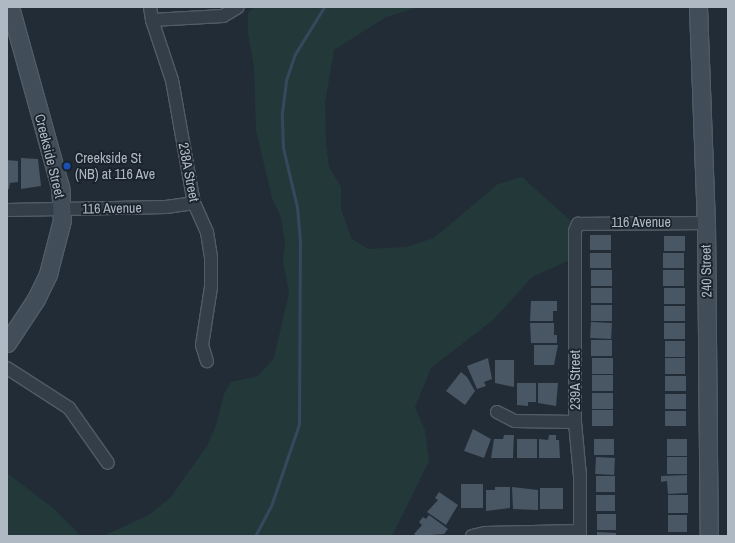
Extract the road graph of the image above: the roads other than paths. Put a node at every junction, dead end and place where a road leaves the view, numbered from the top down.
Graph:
1 (10, 7) edge
2 (150, 7) edge
3 (238, 7) edge
4 (698, 7) edge
5 (152, 20) junction
6 (194, 203) junction
7 (62, 209) junction
8 (7, 210) edge
9 (706, 223) junction
10 (578, 224) joint
11 (7, 343) edge
12 (207, 361) dead end
13 (7, 368) edge
14 (497, 412) dead end
15 (575, 422) junction
16 (108, 463) dead end
17 (580, 534) edge
18 (472, 536) edge
19 (709, 536) edge

1 - 7 main road, Creekside Street
2 - 5 street, 238A Street
3 - 5 street
4 - 9 main road, 240 Street
5 - 6 street, 238A Street
6 - 7 street, 116 Avenue
6 - 12 street, 238A Street
7 - 8 street, 116 Avenue
7 - 11 main road, Creekside Street
9 - 10 street, 116 Avenue
9 - 19 main road, 240 Street
10 - 15 street, 239A Street
13 - 16 street
14 - 15 street
15 - 17 street, 239A Street
17 - 18 street

